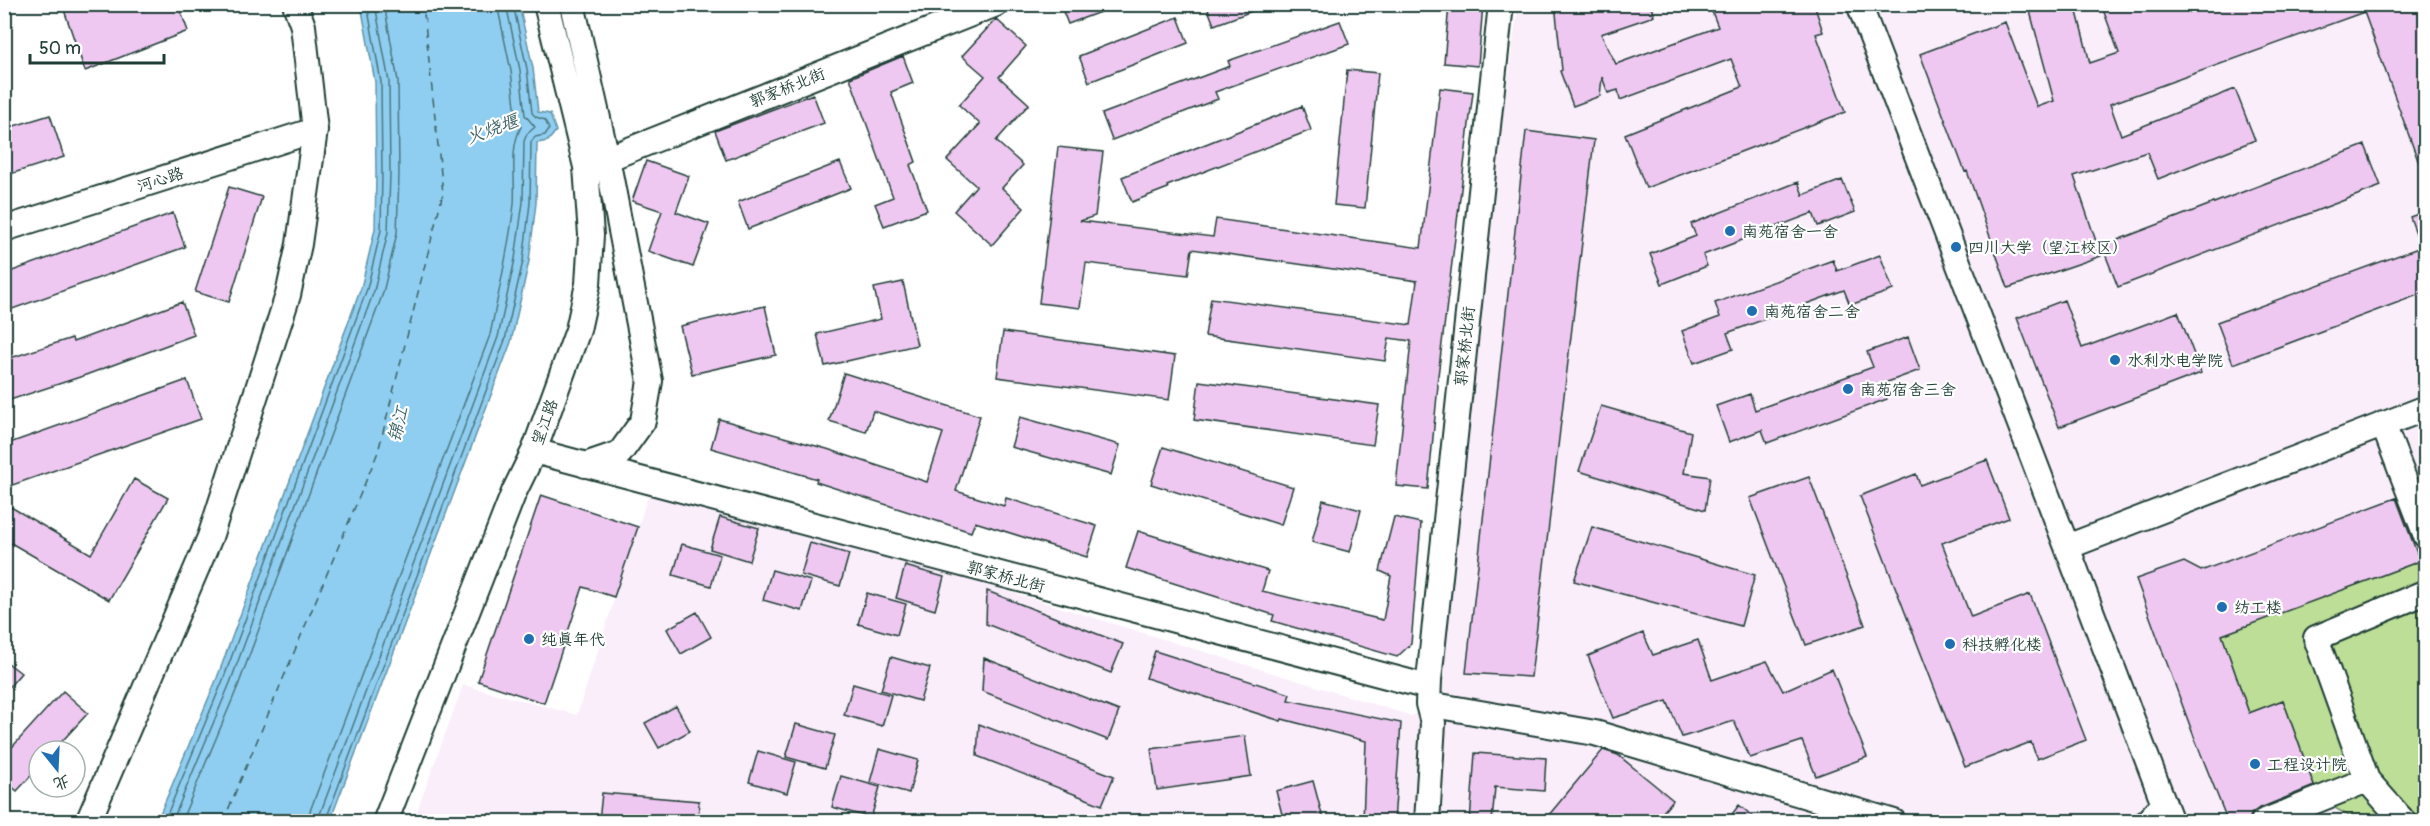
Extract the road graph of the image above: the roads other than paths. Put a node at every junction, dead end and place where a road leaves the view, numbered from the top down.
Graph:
1 (295, 4) edge
2 (546, 4) edge
3 (572, 4) edge
4 (996, 4) edge
5 (1501, 4) edge
6 (1859, 4) edge
7 (315, 130) junction
8 (590, 165) junction
9 (4, 228) edge
10 (2426, 408) edge
11 (2383, 424) junction
12 (534, 452) junction
13 (585, 465) junction
14 (2426, 536) edge
15 (2067, 547) junction
16 (2426, 592) edge
17 (1429, 705) junction
18 (2367, 780) junction
19 (2168, 812) edge
20 (88, 822) edge
21 (385, 822) edge
22 (1427, 822) edge
23 (1893, 822) edge
24 (2147, 822) edge
25 (2263, 822) edge
26 (2404, 822) edge

1 - 7 street
2 - 8 street, 望江路
3 - 8 street, 望江路
4 - 8 street, 郭家桥北街
5 - 17 street, 郭家桥北街
6 - 15 street
7 - 9 street, 河心路
7 - 20 street
8 - 12 street, 望江路
8 - 13 street, 望江路
10 - 11 street
11 - 14 street
11 - 15 street
12 - 13 street, 郭家桥北街
12 - 21 street, 望江路
13 - 17 street, 郭家桥北街
15 - 19 street
16 - 18 street
17 - 22 street
17 - 23 street
18 - 25 street
18 - 26 street
19 - 24 street

